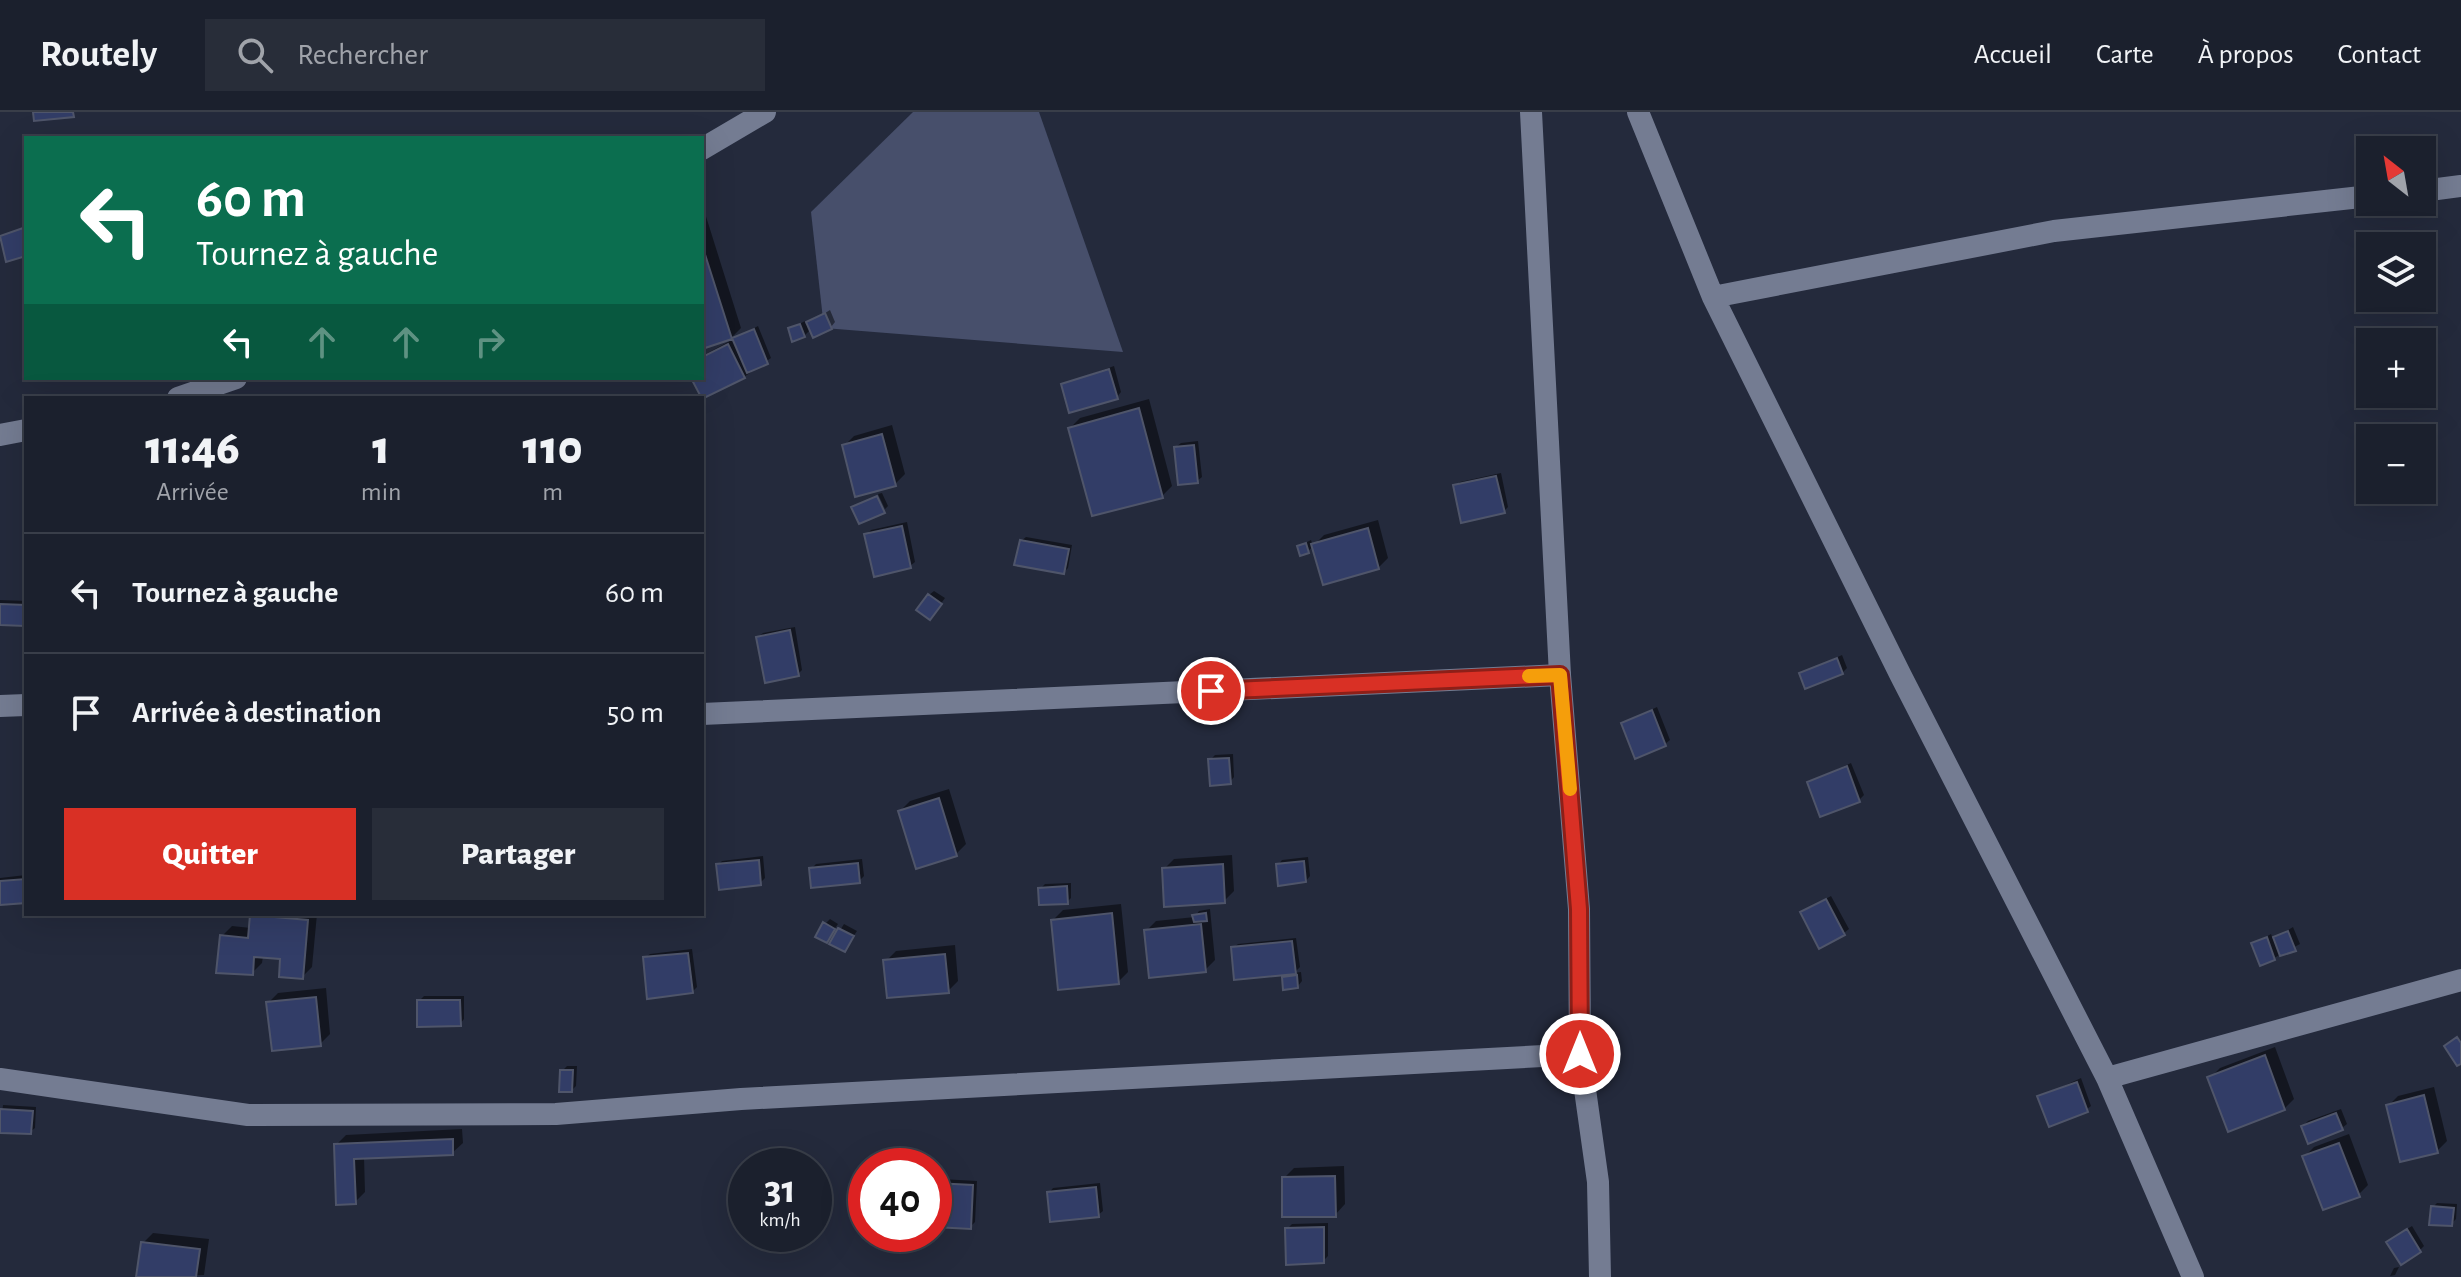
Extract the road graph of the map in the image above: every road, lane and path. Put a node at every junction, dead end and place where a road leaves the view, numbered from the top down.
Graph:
1 (765, 112) edge
2 (1531, 112) edge
3 (1638, 112) edge
4 (704, 148) edge
5 (2461, 186) edge
6 (2436, 189) edge
7 (2356, 198) edge
8 (1713, 297) junction
9 (230, 380) edge
10 (184, 396) edge
11 (24, 430) edge
12 (0, 435) edge
13 (1560, 675) junction
14 (24, 705) edge
15 (0, 706) edge
16 (704, 714) edge
17 (2461, 980) edge
18 (1580, 1054) junction
19 (2107, 1078) junction
20 (0, 1079) edge
21 (1600, 1277) edge
22 (2193, 1277) edge

1 - 4 street
2 - 13 street
3 - 8 street
5 - 6 street
7 - 8 street
8 - 19 street
9 - 10 street
11 - 12 street
13 - 16 street
13 - 18 street
14 - 15 street
17 - 19 street
18 - 20 street
18 - 21 street
19 - 22 street

